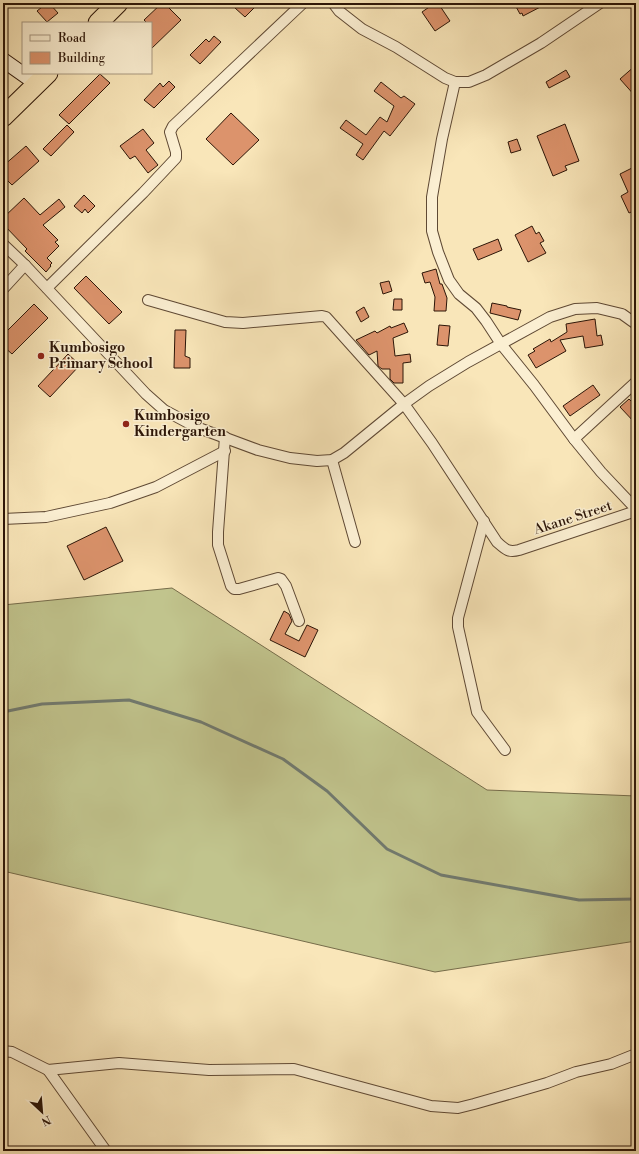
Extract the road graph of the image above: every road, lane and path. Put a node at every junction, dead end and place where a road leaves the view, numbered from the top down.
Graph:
1 (118, 3) edge
2 (303, 3) edge
3 (333, 3) edge
4 (600, 3) edge
5 (99, 22) edge
6 (3, 60) edge
7 (22, 69) edge
8 (43, 78) edge
9 (455, 82) junction
10 (3, 117) edge
11 (3, 244) edge
12 (25, 265) junction
13 (47, 288) junction
14 (3, 289) edge
15 (148, 300) dead end
16 (636, 324) edge
17 (501, 344) junction
18 (636, 382) edge
19 (404, 404) junction
20 (226, 437) junction
21 (574, 439) junction
22 (225, 451) junction
23 (332, 460) junction
24 (636, 510) edge
25 (3, 519) edge
26 (484, 521) junction
27 (355, 542) dead end
28 (299, 621) dead end
29 (505, 750) dead end
30 (3, 1051) edge
31 (636, 1054) edge
32 (48, 1070) junction
33 (106, 1151) edge

1 - 5 highway
2 - 13 street
3 - 9 street
4 - 9 street
6 - 7 street
8 - 10 highway
9 - 17 street
11 - 12 street
12 - 13 street
12 - 14 street
13 - 20 street
15 - 19 street
16 - 17 street
17 - 19 street
17 - 21 street
18 - 21 street
19 - 23 street
19 - 26 street
20 - 22 street
20 - 23 street
21 - 24 street
22 - 25 street
22 - 28 street
23 - 27 street
24 - 26 street, Akane Street
26 - 29 street
30 - 32 street
31 - 32 street
32 - 33 street

